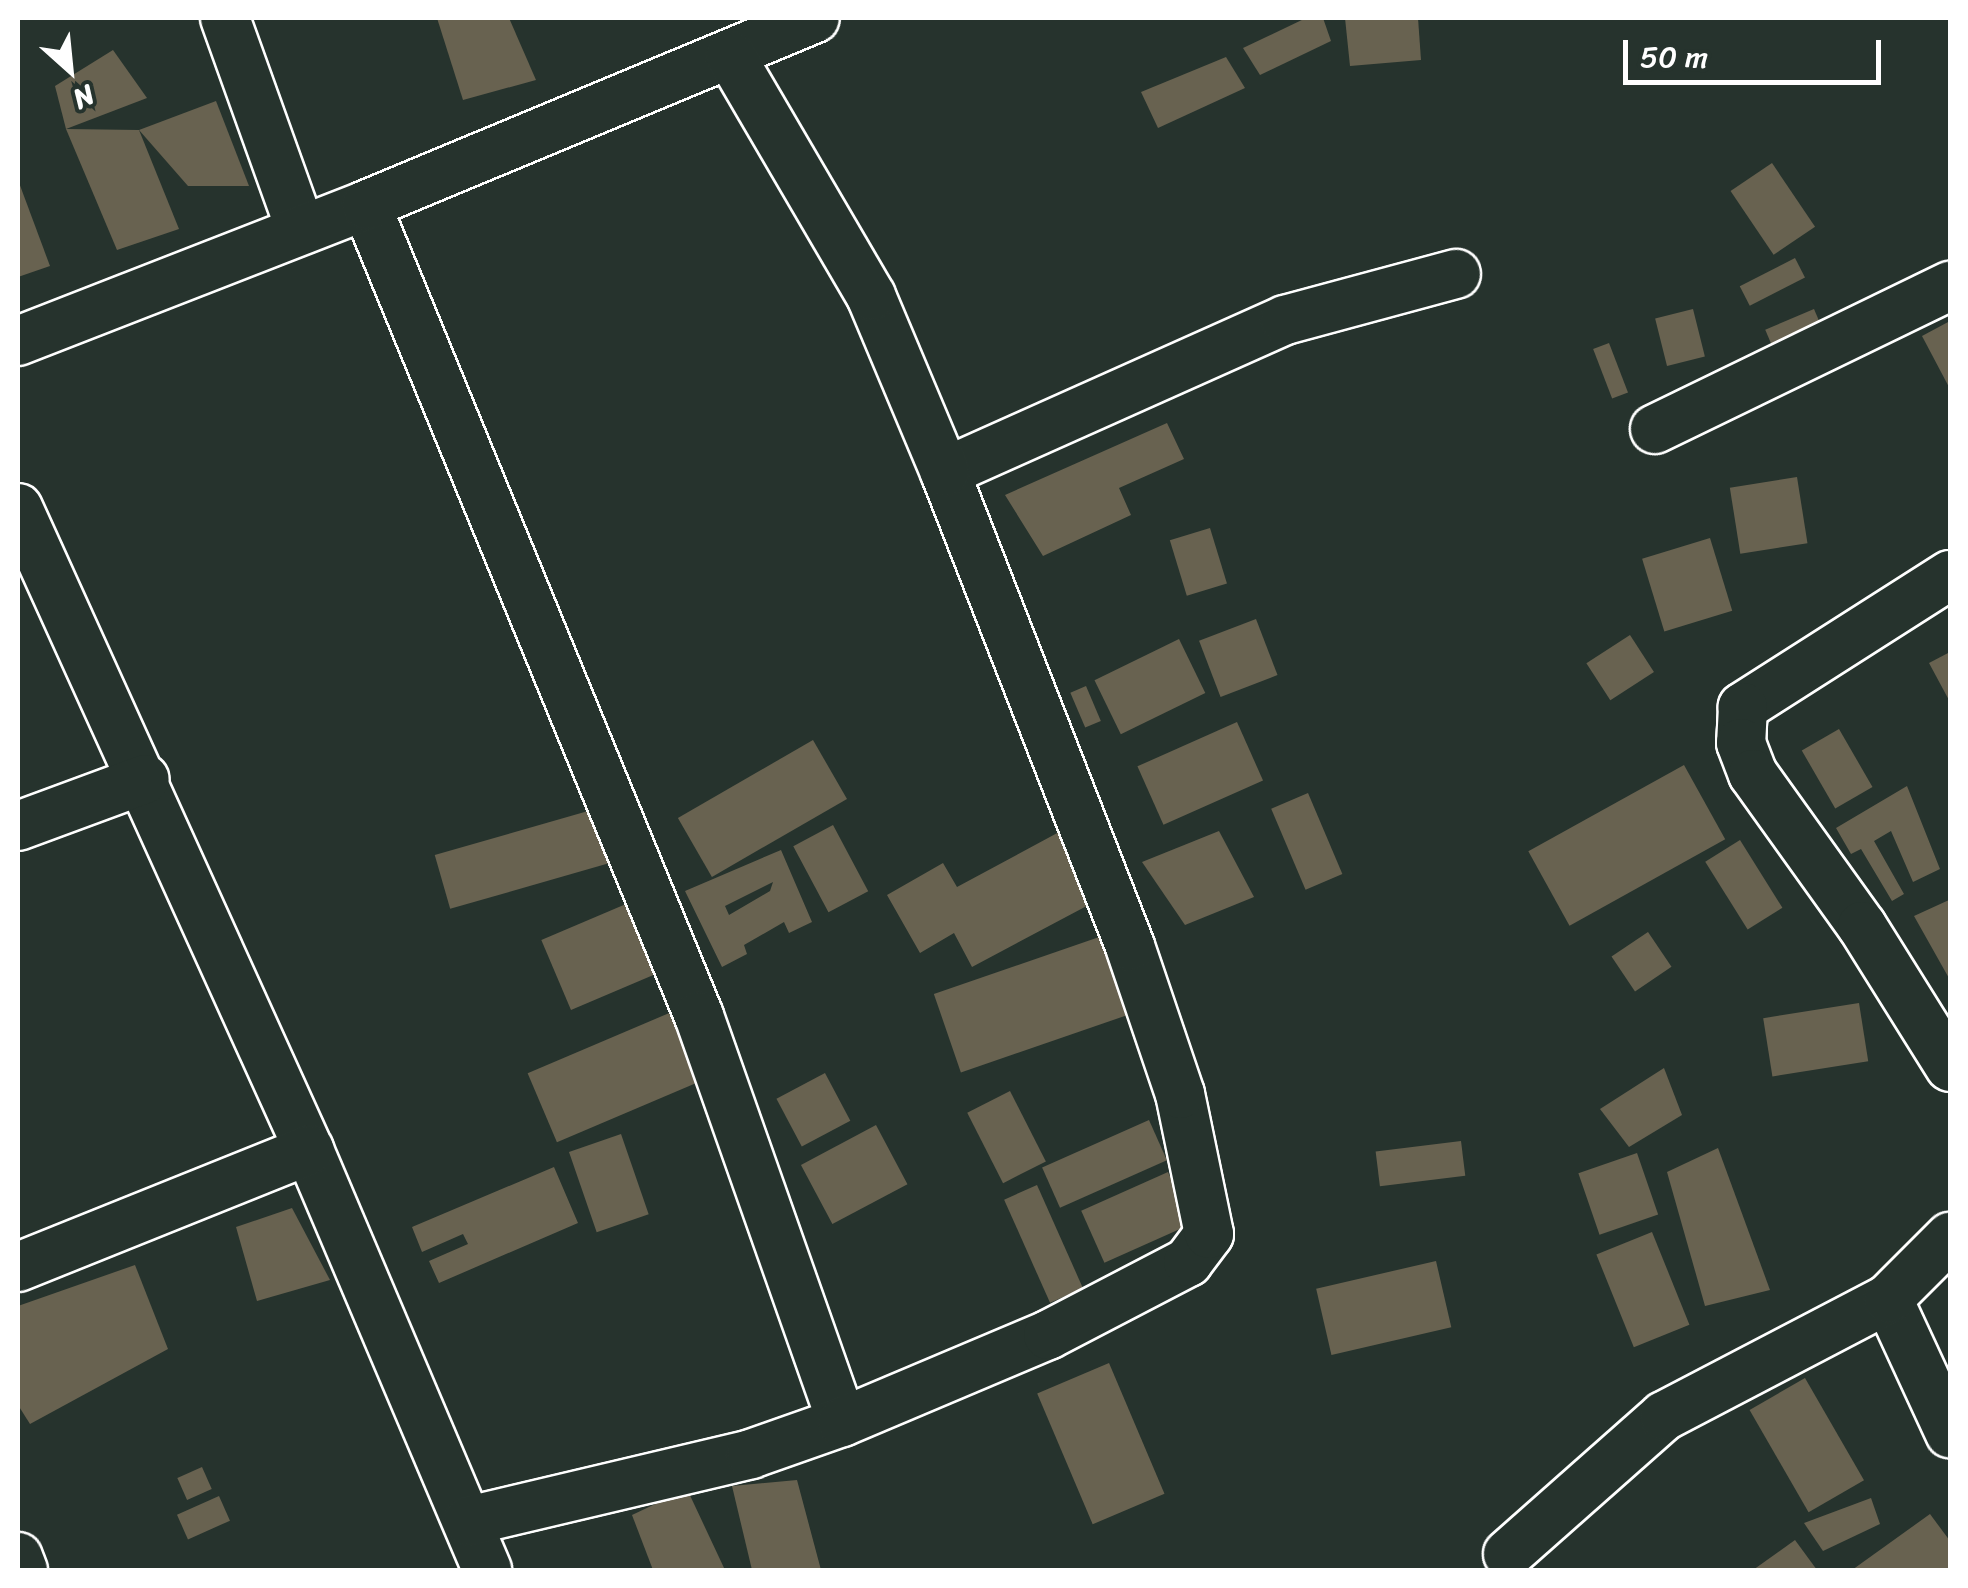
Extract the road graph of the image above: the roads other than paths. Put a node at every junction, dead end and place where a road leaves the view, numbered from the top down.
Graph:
1 (225, 18) edge
2 (815, 18) edge
3 (730, 55) junction
4 (366, 206) junction
5 (301, 230) junction
6 (1456, 274) dead end
7 (1950, 286) edge
8 (18, 341) edge
9 (1655, 429) dead end
10 (945, 472) junction
11 (18, 508) edge
12 (1950, 575) edge
13 (145, 780) junction
14 (18, 826) edge
15 (1950, 1067) edge
16 (309, 1150) junction
17 (1950, 1237) edge
18 (18, 1267) edge
19 (1888, 1299) junction
20 (842, 1422) junction
21 (1950, 1434) edge
22 (468, 1521) junction
23 (1508, 1554) dead end
24 (18, 1557) edge
25 (23, 1570) edge
26 (487, 1570) edge

1 - 5 street
2 - 3 street
3 - 4 street
3 - 10 street
4 - 5 street
4 - 20 street
5 - 8 street
6 - 10 street
7 - 9 street
10 - 20 street
11 - 13 street
12 - 15 street
13 - 14 street
13 - 16 street
16 - 18 street
16 - 22 street
17 - 19 street
19 - 21 street
19 - 23 street
20 - 22 street
22 - 26 street
24 - 25 street

